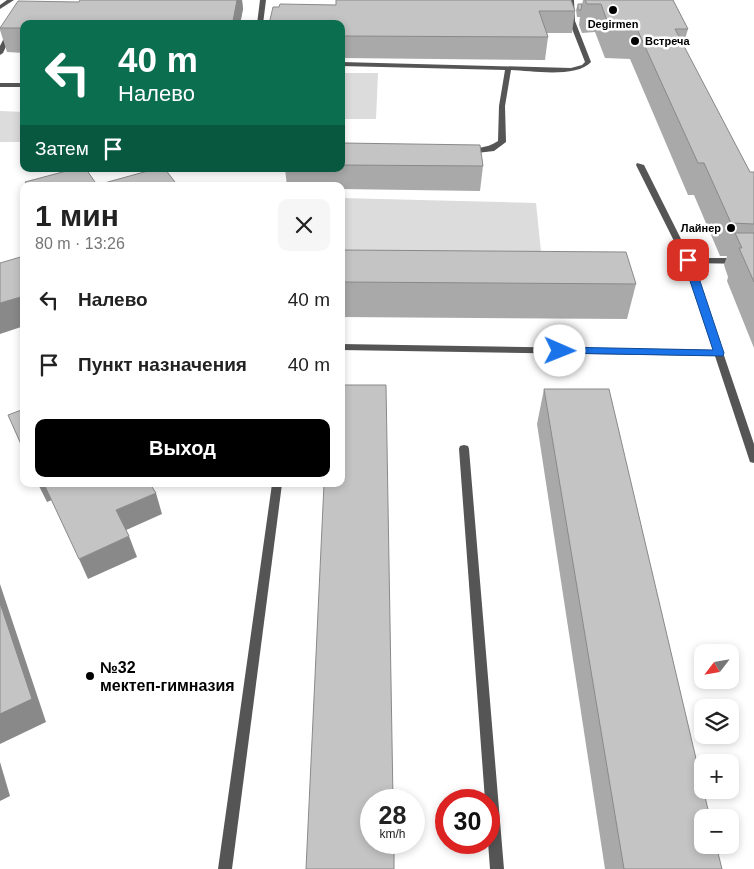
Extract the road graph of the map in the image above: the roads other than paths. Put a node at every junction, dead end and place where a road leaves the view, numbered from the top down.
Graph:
1 (11, 0) edge
2 (263, 0) edge
3 (570, 0) edge
4 (0, 7) edge
5 (260, 20) edge
6 (582, 20) dead end
7 (572, 21) junction
8 (13, 26) edge
9 (0, 52) edge
10 (345, 64) edge
11 (508, 68) junction
12 (0, 85) edge
13 (20, 85) edge
14 (458, 152) edge
15 (640, 165) dead end
16 (688, 260) junction
17 (754, 262) edge
18 (345, 347) edge
19 (719, 353) junction
20 (464, 449) dead end
21 (754, 458) edge
22 (277, 487) edge
23 (225, 869) edge
24 (497, 869) edge

1 - 4 street
2 - 5 street
3 - 7 street
6 - 7 street
7 - 11 street
8 - 9 street
10 - 11 street
11 - 14 street
12 - 13 street
15 - 16 street
16 - 17 street
16 - 19 street
18 - 19 street
19 - 21 street
20 - 24 street
22 - 23 street

